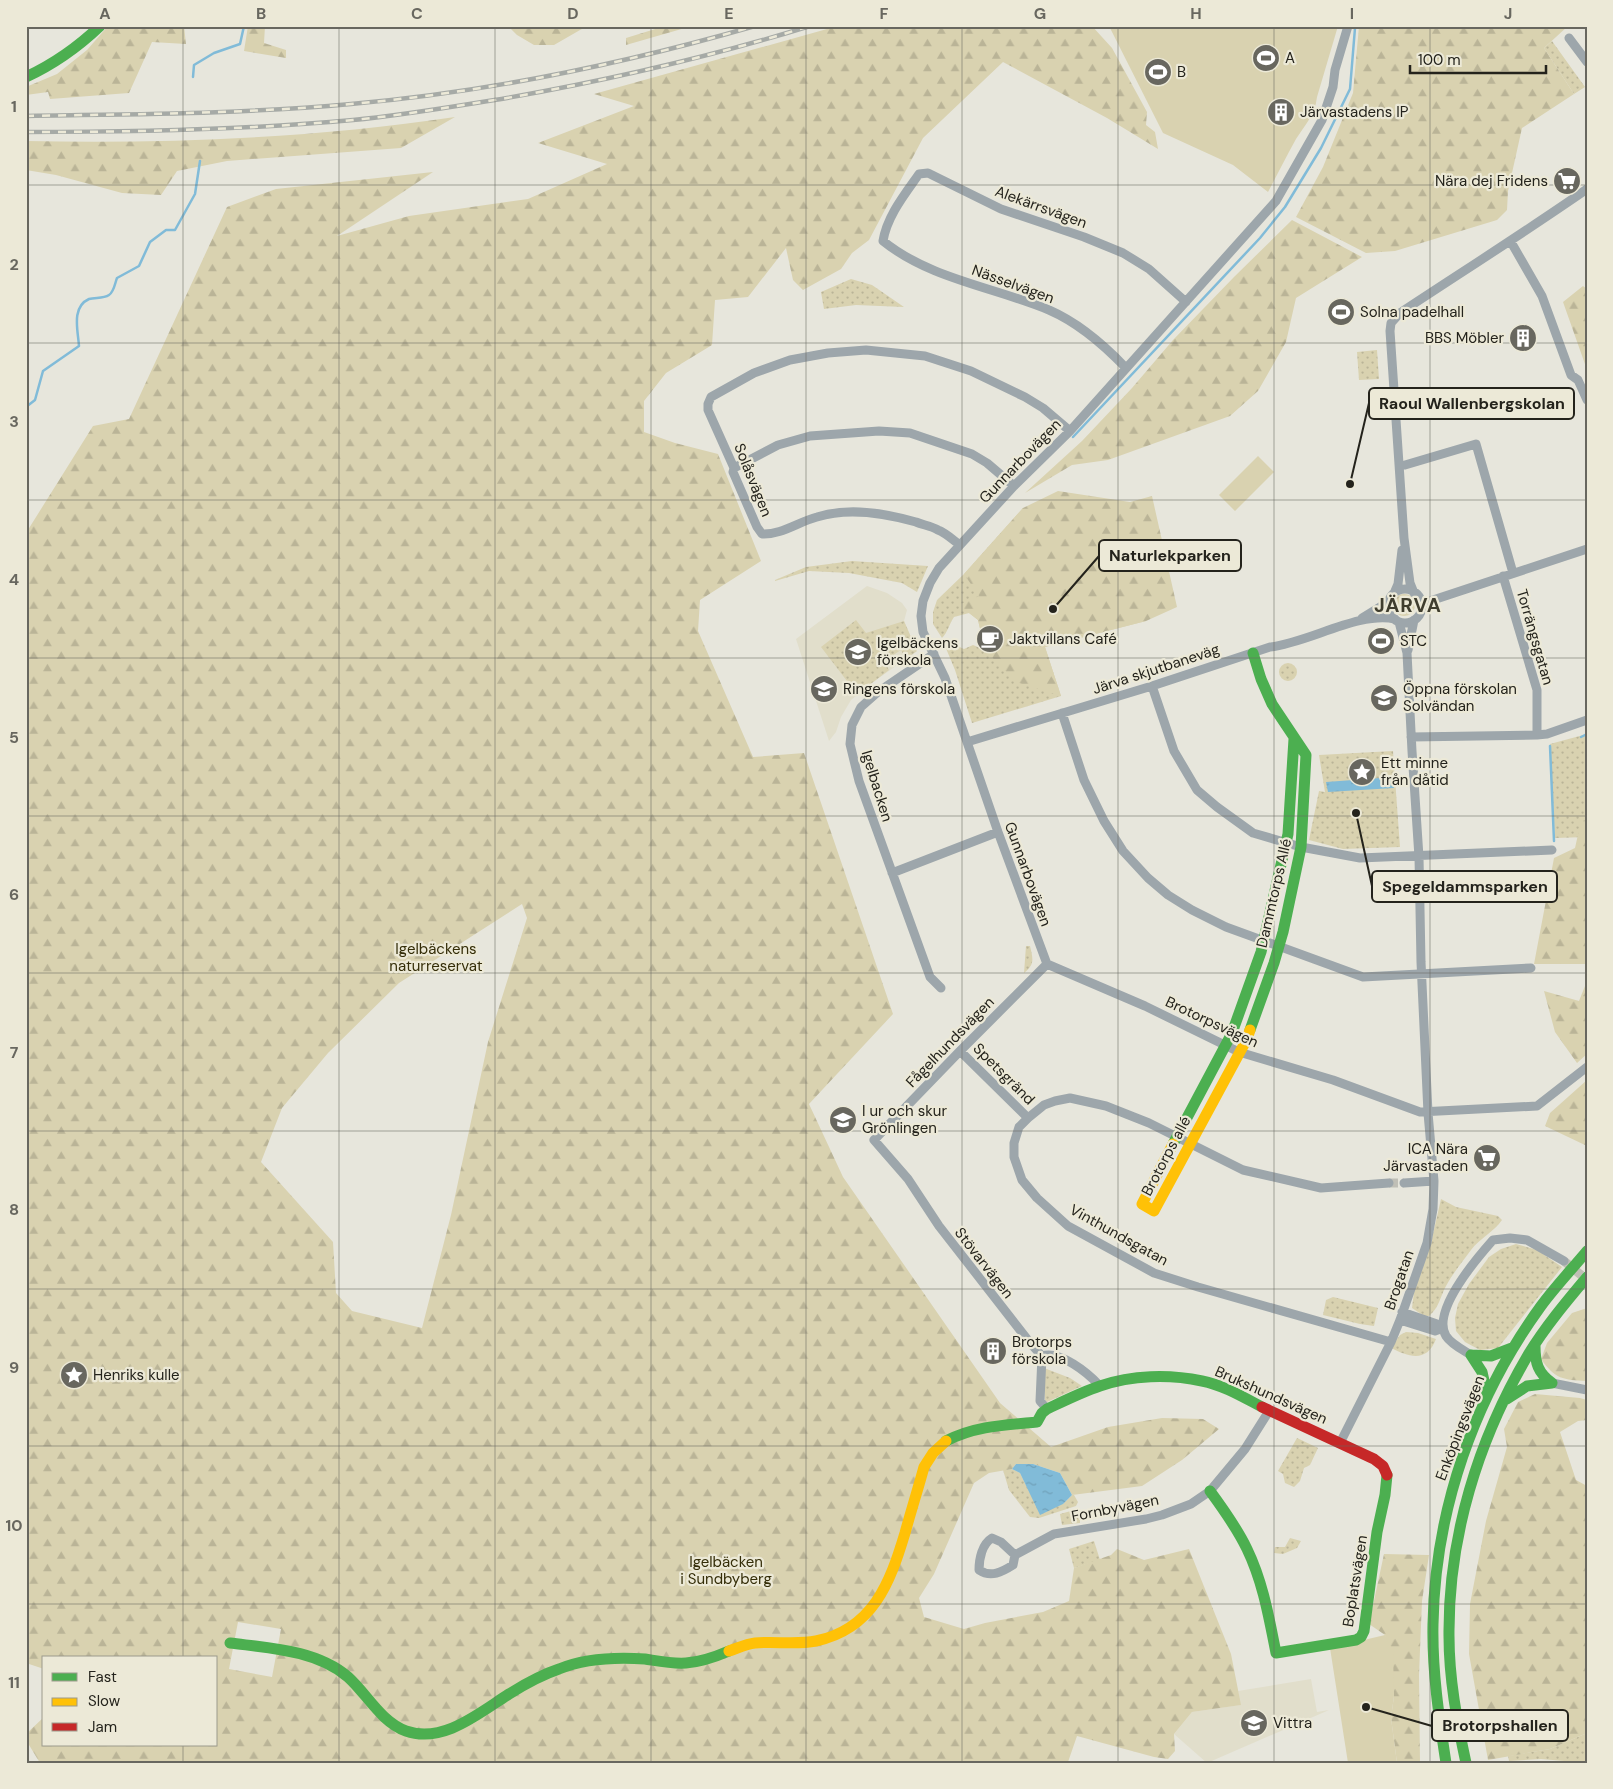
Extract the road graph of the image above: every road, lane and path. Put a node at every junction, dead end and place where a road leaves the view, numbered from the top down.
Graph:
1 (100, 26) edge
2 (1348, 26) edge
3 (1569, 38) dead end
4 (1587, 62) edge
5 (26, 77) edge
6 (1587, 189) edge
7 (883, 241) joint
8 (1511, 242) junction
9 (1186, 302) junction
10 (1125, 367) junction
11 (1587, 400) edge
12 (1070, 430) junction
13 (1405, 466) dead end
14 (734, 468) junction
15 (1014, 486) junction
16 (1404, 538) junction
17 (960, 545) junction
18 (1587, 549) edge
19 (1513, 573) junction
20 (1503, 576) junction
21 (1395, 591) junction
22 (1414, 593) junction
23 (1388, 602) junction
24 (1421, 604) junction
25 (1381, 612) junction
26 (1397, 620) junction
27 (1414, 620) junction
28 (1253, 653) junction
29 (1407, 653) junction
30 (934, 654) junction
31 (1152, 686) junction
32 (1062, 713) junction
33 (1587, 720) edge
34 (1537, 735) junction
35 (1411, 738) junction
36 (1294, 739) junction
37 (967, 742) junction
38 (998, 832) junction
39 (1286, 844) junction
40 (1301, 848) junction
41 (1552, 850) dead end
42 (1419, 857) junction
43 (892, 872) junction
44 (1264, 941) junction
45 (1278, 947) junction
46 (1047, 964) junction
47 (1531, 968) dead end
48 (1422, 974) junction
49 (941, 988) dead end
50 (1226, 1046) junction
51 (960, 1051) junction
52 (1239, 1052) junction
53 (1587, 1067) edge
54 (1428, 1112) junction
55 (1028, 1118) junction
56 (1178, 1136) junction
57 (874, 1140) joint
58 (1191, 1143) junction
59 (1434, 1181) junction
60 (1389, 1183) tunnel mouth
61 (1404, 1183) tunnel mouth
62 (1587, 1251) edge
63 (1564, 1261) tunnel mouth
64 (1587, 1277) edge
65 (1401, 1316) junction
66 (1443, 1328) junction
67 (1391, 1342) junction
68 (1535, 1346) junction
69 (1512, 1348) junction
70 (1471, 1355) junction
71 (1042, 1356) junction
72 (1552, 1383) junction
73 (1100, 1386) junction
74 (1587, 1390) edge
75 (1487, 1394) junction
76 (1504, 1401) junction
77 (1047, 1409) junction
78 (1270, 1411) junction
79 (1340, 1443) junction
80 (1210, 1492) junction
81 (1015, 1555) junction
82 (230, 1643) dead end
83 (1446, 1763) edge
84 (1466, 1763) edge

1 - 5 main road
2 - 9 street, Gunnarbovägen
3 - 4 street
6 - 8 street
7 - 9 street, Alekärrsvägen
7 - 10 street, Nässelvägen
8 - 11 street
8 - 16 street
9 - 10 street, Gunnarbovägen
10 - 12 street, Gunnarbovägen
12 - 14 street, Solåsvägen
12 - 15 street, Gunnarbovägen
13 - 19 street, Torrängsgatan
14 - 15 street
14 - 17 street, Solåsvägen
15 - 17 street, Gunnarbovägen
16 - 21 street
16 - 22 street
17 - 30 street, Gunnarbovägen
18 - 19 street
19 - 20 street
20 - 24 street
20 - 34 street, Torrängsgatan
21 - 22 street
21 - 23 street
22 - 24 street
23 - 25 street
23 - 26 street
24 - 27 street
25 - 26 street
25 - 28 street, Järva skjutbaneväg
26 - 27 street
26 - 29 street
27 - 29 street
28 - 31 street, Järva skjutbaneväg
28 - 36 main road, Dammtorps Allé
29 - 35 street, Brogatan
30 - 37 street, Gunnarbovägen
30 - 43 street, Igelbacken
31 - 32 street, Järva skjutbaneväg
31 - 39 street
32 - 37 street, Järva skjutbaneväg
32 - 44 street
33 - 34 street
34 - 35 street
35 - 42 street, Brogatan
36 - 39 main road, Dammtorps Allé
36 - 40 main road, Dammtorps Allé
37 - 38 street, Gunnarbovägen
38 - 43 street
38 - 46 street, Gunnarbovägen
39 - 40 street
39 - 44 main road, Dammtorps Allé
40 - 42 street
40 - 45 main road, Dammtorps Allé
41 - 42 street
42 - 48 street, Brogatan
43 - 49 street, Igelbacken
44 - 45 street
44 - 50 main road, Dammtorps Allé
45 - 48 street
45 - 52 main road, Dammtorps Allé
46 - 50 street, Brotorpsvägen
46 - 51 street, Fågelhundsvägen
47 - 48 street
48 - 54 street, Brogatan
50 - 52 street, Brotorpsvägen
50 - 56 main road, Brotorps allé
51 - 55 street, Spetsgränd
51 - 57 street, Fågelhundsvägen
52 - 54 street, Brotorpsvägen
52 - 58 main road, Brotorps allé
53 - 54 street, Brotorpsvägen
54 - 59 street, Brogatan
55 - 56 street, Vinthundsgatan
55 - 67 street, Vinthundsgatan
56 - 58 street, Vinthundsgatan
56 - 58 main road, Brotorps allé
57 - 71 street, Stövarvägen
58 - 60 street, Vinthundsgatan
59 - 61 street
59 - 65 street, Brogatan
62 - 69 main road, Enköpingsvägen
63 - 66 street
64 - 68 main road, Enköpingsvägen
65 - 66 street
65 - 67 street, Brogatan
66 - 70 street
67 - 79 street, Brogatan
68 - 72 main road
68 - 76 main road, Enköpingsvägen
69 - 70 main road
69 - 75 main road, Enköpingsvägen
70 - 75 main road
71 - 73 street
71 - 77 street
72 - 74 street
72 - 76 main road
73 - 77 main road, Brukshundsvägen
73 - 78 main road, Brukshundsvägen
75 - 83 main road, Enköpingsvägen
76 - 84 main road, Enköpingsvägen
77 - 82 main road, Brukshundsvägen
78 - 79 main road, Brukshundsvägen
78 - 80 street, Fornbyvägen
79 - 80 main road, Boplatsvägen
80 - 81 street, Fornbyvägen
81 - 81 street, Fornbyvägen

